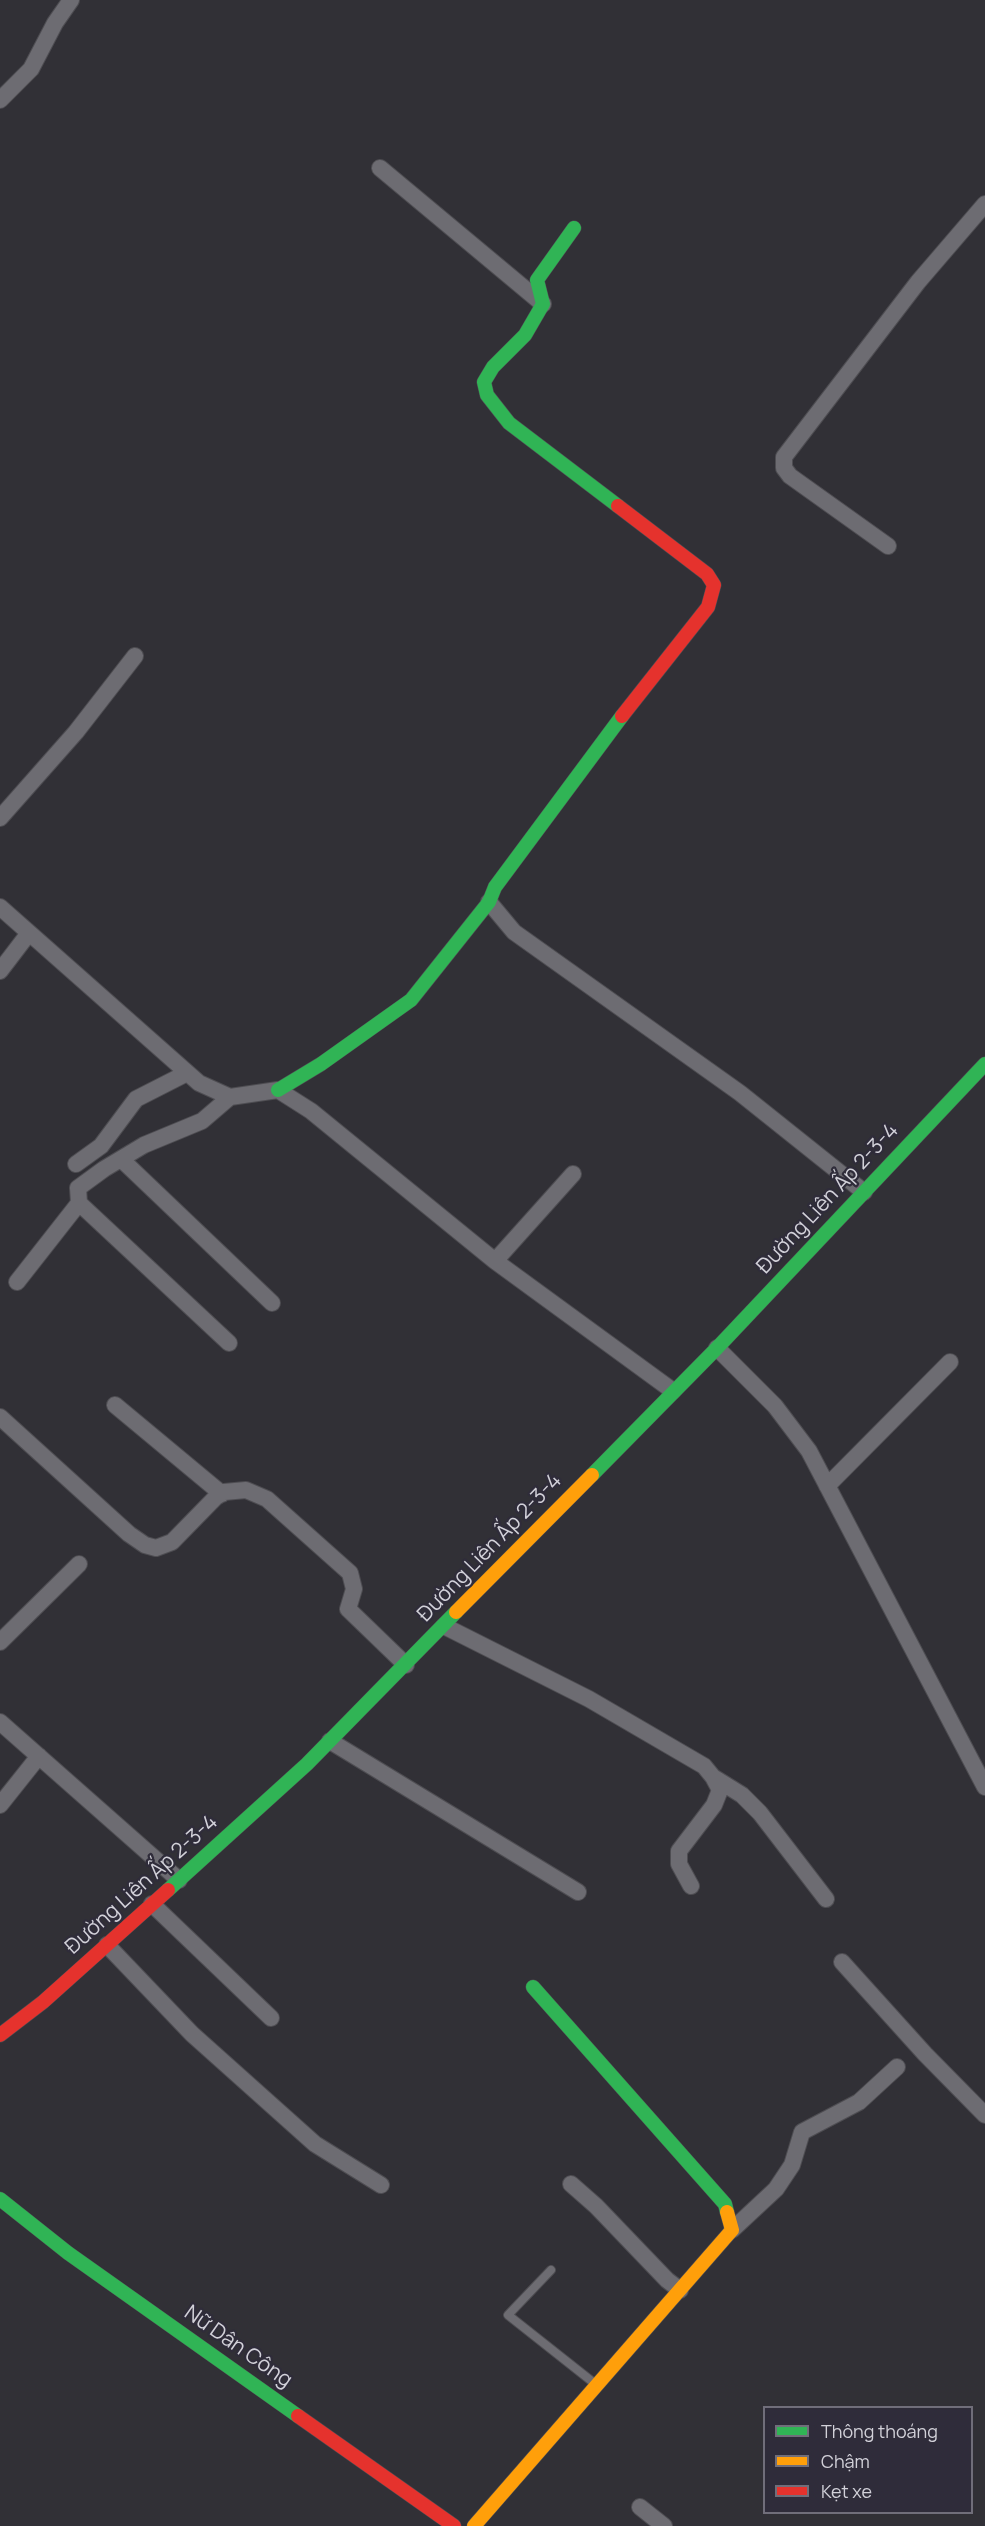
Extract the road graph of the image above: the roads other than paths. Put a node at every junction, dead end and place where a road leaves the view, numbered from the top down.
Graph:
1 (71, 0) edge
2 (1, 97) edge
3 (380, 168) dead end
4 (985, 204) edge
5 (574, 228) dead end
6 (543, 304) junction
7 (888, 546) dead end
8 (135, 656) dead end
9 (0, 818) edge
10 (489, 902) junction
11 (0, 908) edge
12 (29, 933) junction
13 (0, 971) edge
14 (985, 1064) edge
15 (187, 1073) junction
16 (278, 1090) junction
17 (230, 1097) junction
18 (121, 1159) junction
19 (76, 1164) dead end
20 (573, 1174) dead end
21 (864, 1192) junction
22 (79, 1203) junction
23 (495, 1261) junction
24 (17, 1282) dead end
25 (272, 1303) dead end
26 (229, 1343) dead end
27 (717, 1348) junction
28 (950, 1362) dead end
29 (673, 1391) junction
30 (115, 1406) dead end
31 (0, 1417) edge
32 (827, 1486) junction
33 (222, 1494) junction
34 (79, 1564) dead end
35 (444, 1626) junction
36 (0, 1642) edge
37 (406, 1665) junction
38 (0, 1722) edge
39 (330, 1741) junction
40 (39, 1756) junction
41 (713, 1777) junction
42 (985, 1787) edge
43 (0, 1805) edge
44 (179, 1880) junction
45 (692, 1886) dead end
46 (578, 1892) dead end
47 (826, 1899) dead end
48 (152, 1904) junction
49 (107, 1945) junction
50 (842, 1962) dead end
51 (533, 1988) dead end
52 (271, 2018) dead end
53 (0, 2035) edge
54 (897, 2067) dead end
55 (985, 2115) edge
56 (571, 2184) dead end
57 (381, 2185) dead end
58 (0, 2199) edge
59 (732, 2230) junction
60 (551, 2270) dead end
61 (680, 2290) junction
62 (597, 2385) junction
63 (640, 2507) dead end
64 (454, 2526) edge
65 (474, 2526) edge
66 (664, 2526) edge

1 - 2 street
3 - 6 street
4 - 7 street
5 - 6 street
6 - 10 street
8 - 9 street
10 - 16 street
10 - 21 street
11 - 12 street
12 - 13 street
12 - 15 street
14 - 21 street, Đường Liên Ấp 2-3-4
15 - 17 street
15 - 19 street
16 - 17 street
16 - 23 street
17 - 18 street
18 - 22 street
18 - 25 street
20 - 23 street
21 - 27 street, Đường Liên Ấp 2-3-4
22 - 24 street
22 - 26 street
23 - 29 street
27 - 29 street, Đường Liên Ấp 2-3-4
27 - 32 street
28 - 32 street
29 - 35 street, Đường Liên Ấp 2-3-4
30 - 33 street
31 - 33 street
32 - 42 street
33 - 37 street
34 - 36 street
35 - 37 street, Đường Liên Ấp 2-3-4
35 - 41 street
37 - 39 street, Đường Liên Ấp 2-3-4
38 - 40 street
39 - 44 street, Đường Liên Ấp 2-3-4
39 - 46 street
40 - 43 street
40 - 44 street
41 - 45 street
41 - 47 street
44 - 48 street, Đường Liên Ấp 2-3-4
48 - 49 street, Đường Liên Ấp 2-3-4
48 - 52 street
49 - 53 street, Đường Liên Ấp 2-3-4
49 - 57 street
50 - 55 street
51 - 59 street
54 - 59 street
56 - 61 street
58 - 64 street, Nữ Dân Công
59 - 61 street
60 - 62 lane
61 - 62 street
62 - 65 street
63 - 66 street

